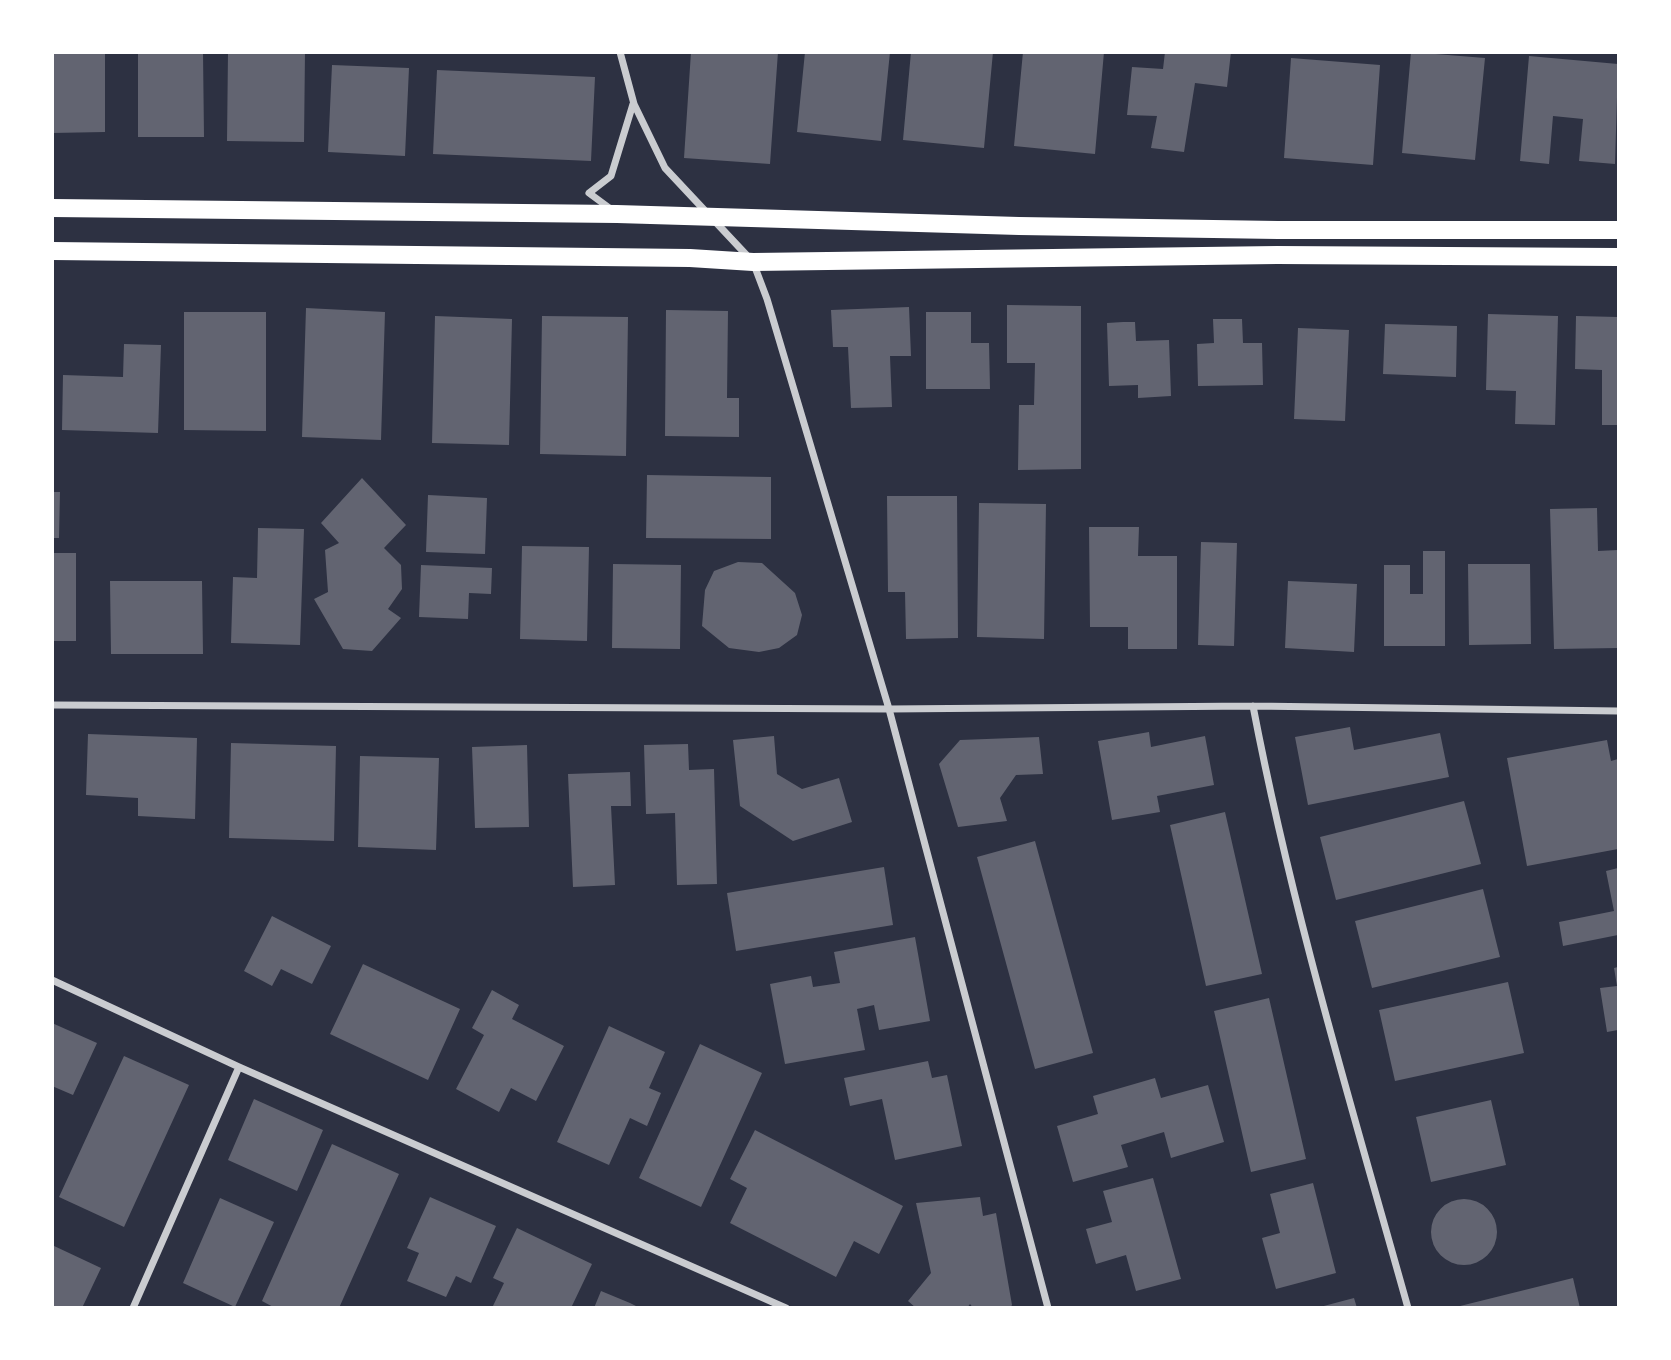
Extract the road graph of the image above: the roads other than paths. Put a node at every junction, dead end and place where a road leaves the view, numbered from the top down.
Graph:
1 (620, 52) edge
2 (634, 104) junction
3 (52, 208) edge
4 (617, 214) junction
5 (711, 217) junction
6 (1619, 230) edge
7 (52, 251) edge
8 (1619, 257) edge
9 (753, 262) junction
10 (52, 705) edge
11 (1253, 706) junction
12 (889, 709) junction
13 (1619, 710) edge
14 (52, 980) edge
15 (239, 1067) junction
16 (133, 1307) edge
17 (786, 1307) edge
18 (1048, 1307) edge
19 (1408, 1307) edge

1 - 2 street
2 - 4 street
2 - 5 street
3 - 4 main road
4 - 5 main road
5 - 6 main road
5 - 9 street
7 - 9 main road
8 - 9 main road
9 - 12 street
10 - 12 street
11 - 12 street
11 - 13 street
11 - 19 street
12 - 18 street
14 - 15 street
15 - 16 street
15 - 17 street

